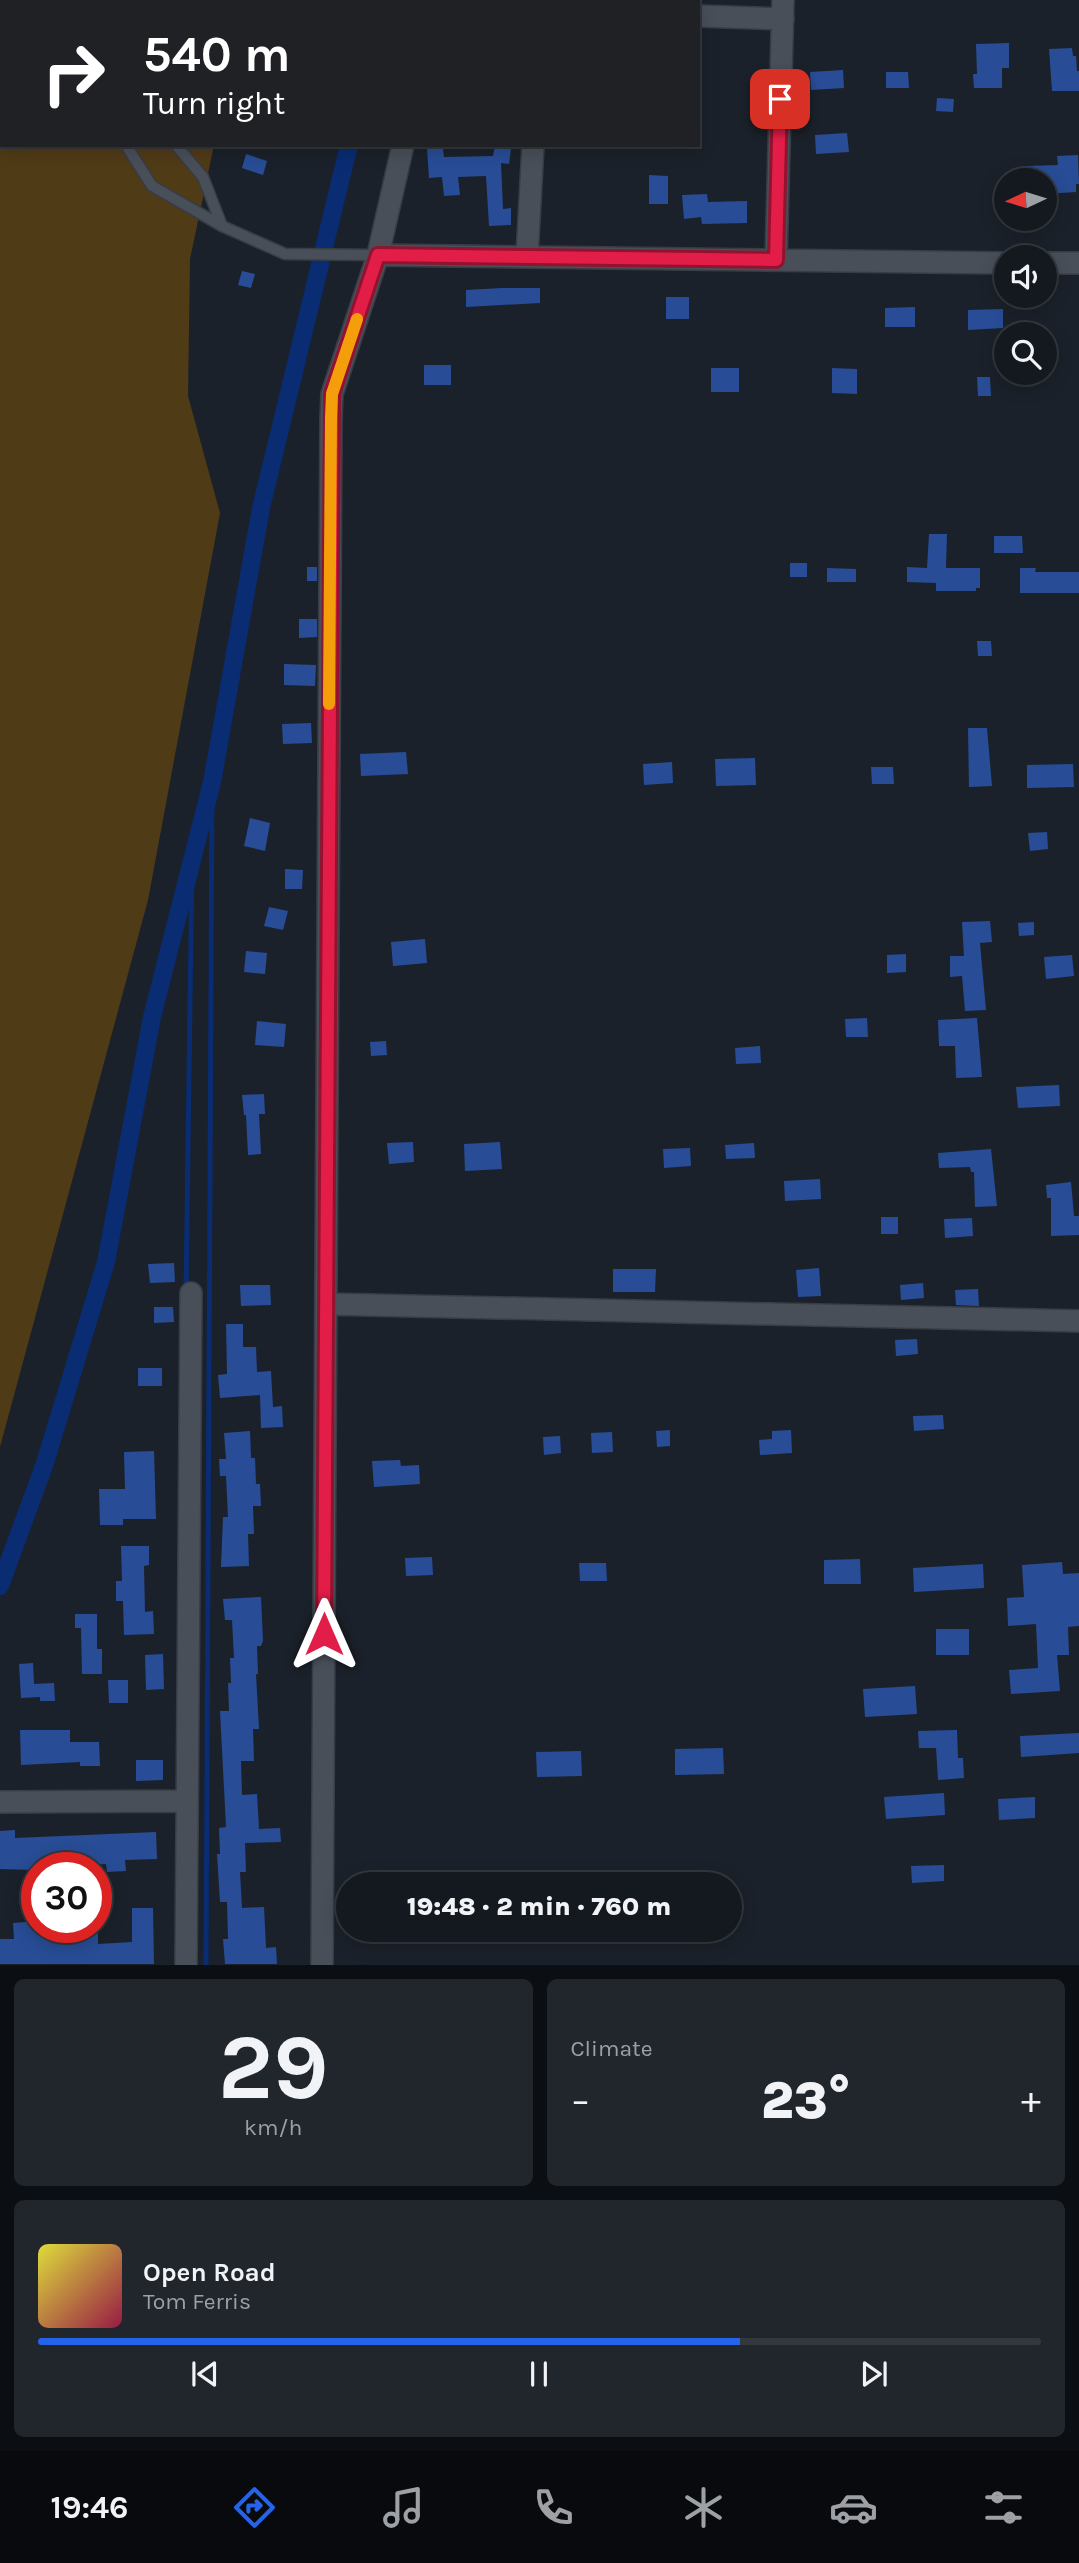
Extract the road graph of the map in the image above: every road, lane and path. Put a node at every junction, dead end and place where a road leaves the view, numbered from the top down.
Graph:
1 (783, 9) edge
2 (700, 16) edge
3 (127, 147) edge
4 (178, 147) edge
5 (402, 147) edge
6 (533, 147) edge
7 (222, 226) junction
8 (370, 255) junction
9 (527, 257) junction
10 (776, 260) junction
11 (994, 263) edge
12 (1057, 263) edge
13 (1079, 264) edge
14 (191, 1293) dead end
15 (326, 1304) junction
16 (1079, 1321) edge
17 (187, 1801) junction
18 (0, 1802) edge
19 (186, 1965) edge
20 (322, 1965) edge

1 - 2 street
1 - 10 street
3 - 7 lane
4 - 7 lane
5 - 8 street
6 - 9 street
7 - 8 lane
8 - 9 street
8 - 15 street
9 - 10 street
10 - 11 street
12 - 13 street
14 - 17 street
15 - 16 street
15 - 20 street
17 - 18 street
17 - 19 street

